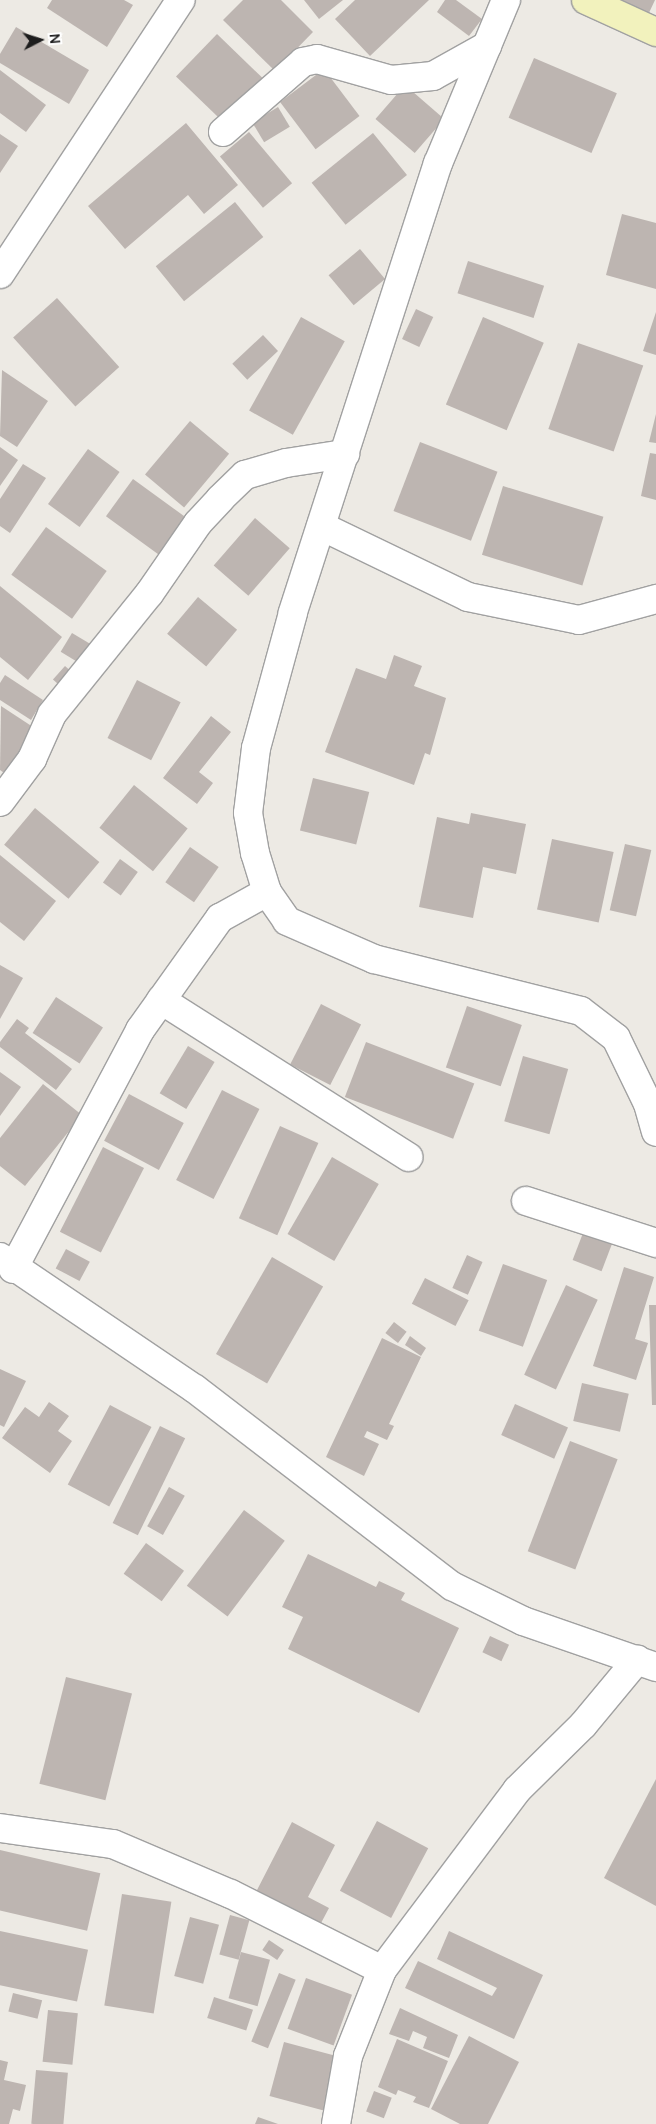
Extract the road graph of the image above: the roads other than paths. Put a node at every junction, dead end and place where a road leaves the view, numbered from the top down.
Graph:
1 (182, 0) edge
2 (506, 0) edge
3 (586, 0) edge
4 (656, 32) edge
5 (487, 46) junction
6 (224, 132) dead end
7 (0, 274) edge
8 (345, 454) junction
9 (321, 526) junction
10 (656, 599) edge
11 (0, 802) edge
12 (267, 892) junction
13 (161, 1000) junction
14 (656, 1132) edge
15 (408, 1157) dead end
16 (526, 1200) dead end
17 (656, 1243) edge
18 (6, 1263) edge
19 (646, 1663) edge
20 (0, 1828) edge
21 (382, 1970) junction
22 (336, 2124) edge

1 - 7 street
2 - 5 street
3 - 4 street
5 - 6 street
5 - 8 street
8 - 9 street
8 - 11 street
9 - 10 street
9 - 12 street
12 - 13 street
12 - 14 street
13 - 15 street
13 - 18 street
16 - 17 street
18 - 19 street
19 - 21 street
20 - 21 street
21 - 22 street

